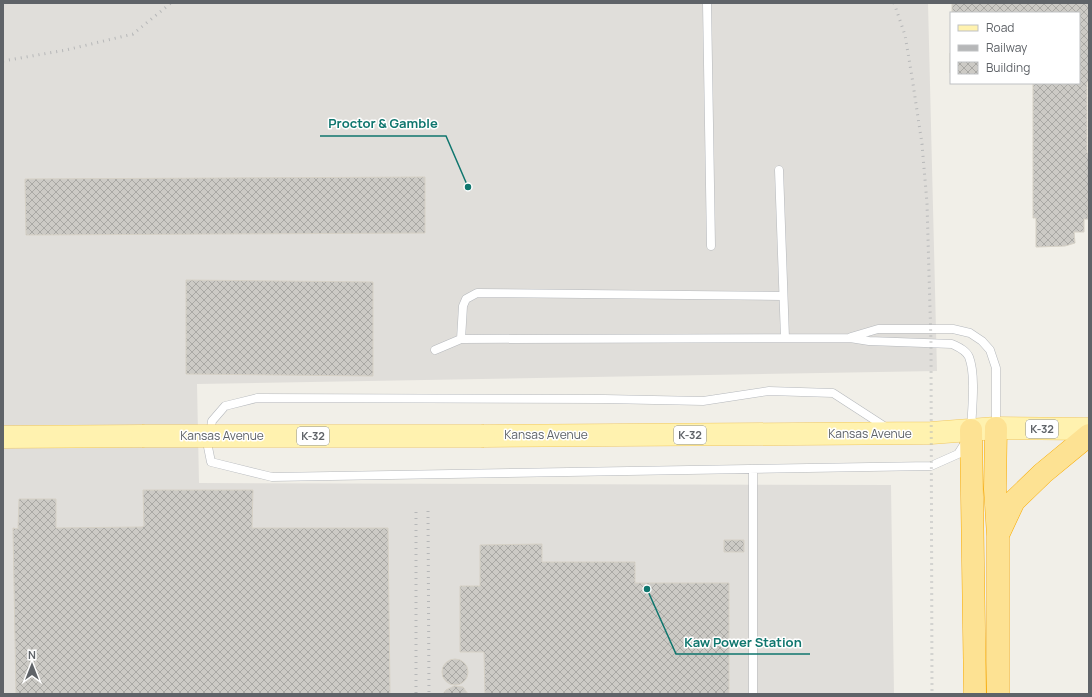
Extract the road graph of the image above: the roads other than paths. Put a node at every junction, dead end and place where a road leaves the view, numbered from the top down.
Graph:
1 (707, 3) edge
2 (779, 170) dead end
3 (711, 246) dead end
4 (783, 296) junction
5 (785, 338) junction
6 (850, 338) junction
7 (461, 339) junction
8 (435, 350) dead end
9 (996, 428) junction
10 (1089, 429) edge
11 (971, 430) junction
12 (896, 433) junction
13 (1089, 435) edge
14 (3, 437) edge
15 (753, 469) junction
16 (998, 536) junction
17 (753, 694) edge
18 (976, 694) edge
19 (998, 694) edge

1 - 3 lane
2 - 4 lane
4 - 5 lane
4 - 7 lane
5 - 6 lane
5 - 7 lane
6 - 9 lane
6 - 11 lane
7 - 8 lane
9 - 10 main road, Kansas Avenue / K-32
9 - 11 main road, Kansas Avenue / K-32
9 - 16 highway
11 - 12 main road, Kansas Avenue / K-32
11 - 15 lane
11 - 18 highway
12 - 14 main road, Kansas Avenue / K-32, bridge
12 - 15 lane
13 - 16 highway
15 - 17 lane
16 - 19 highway

